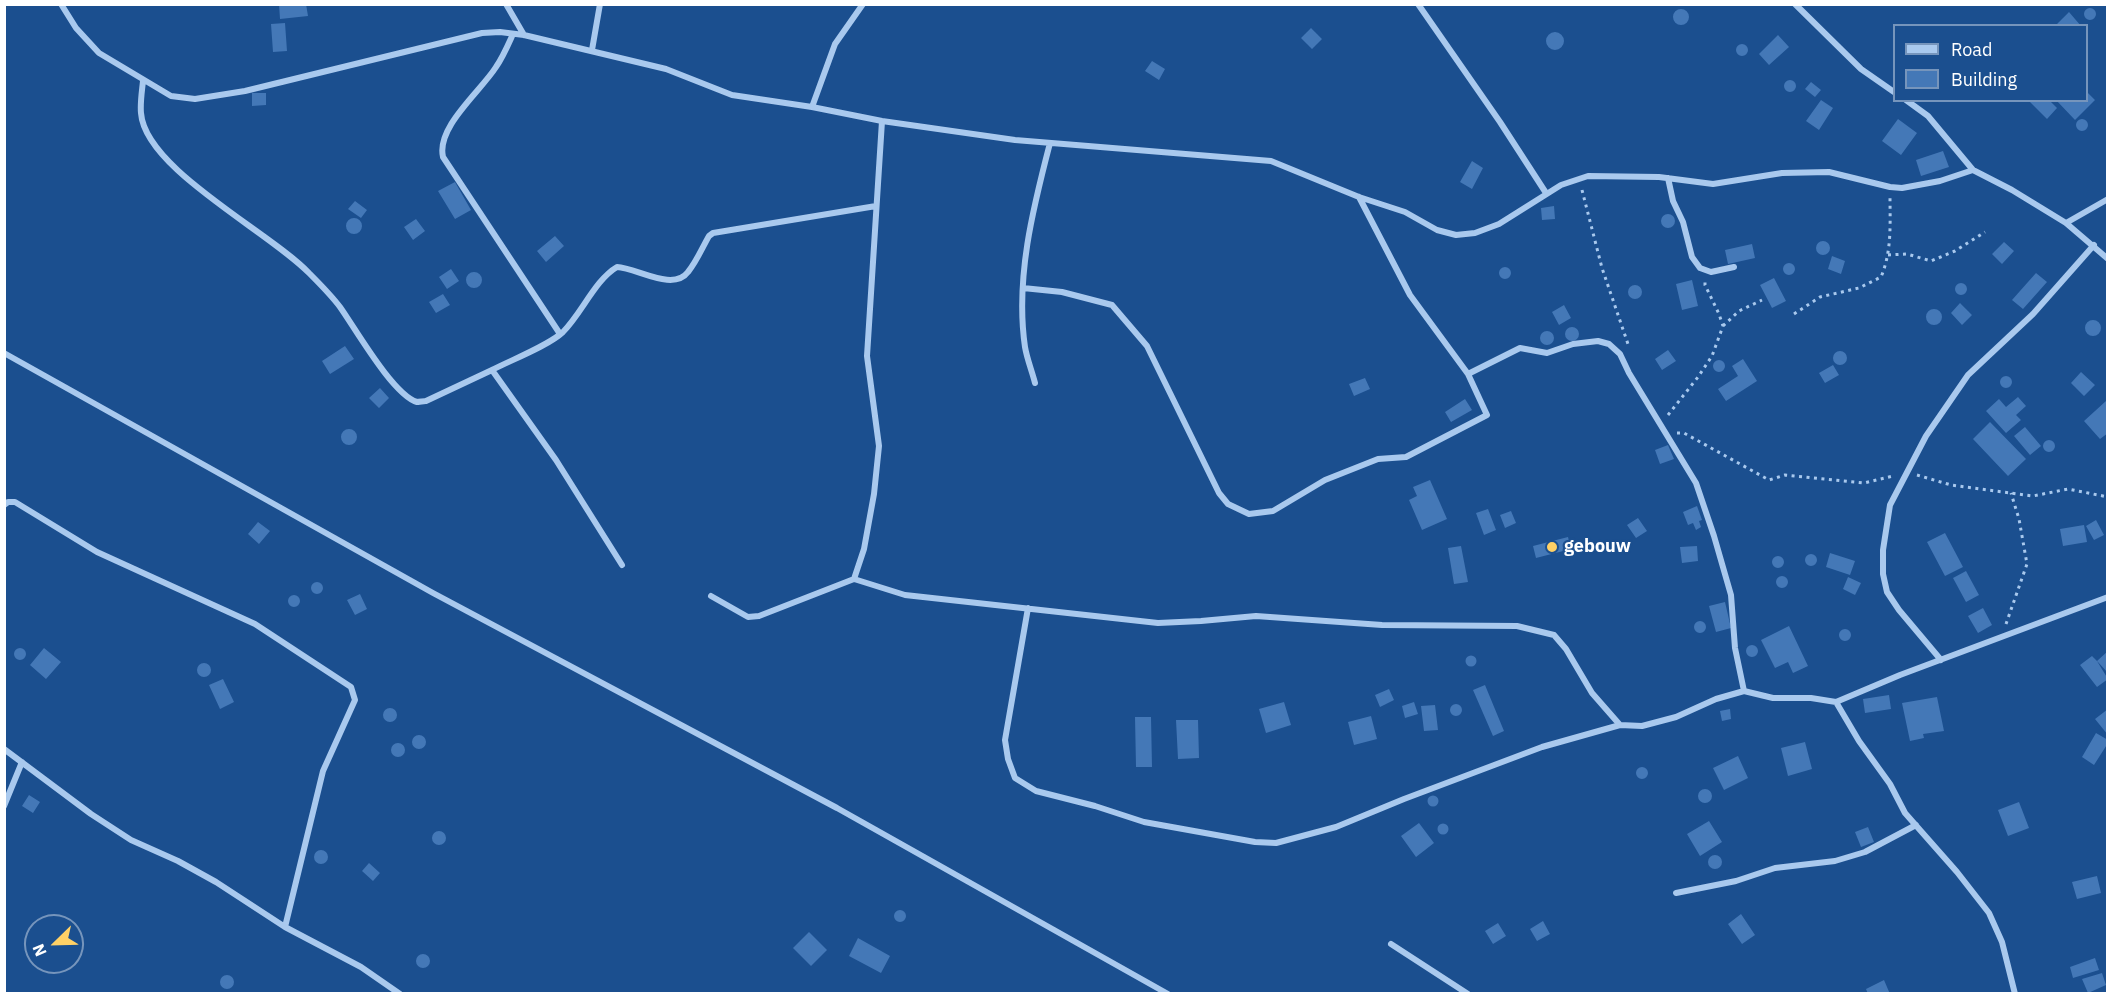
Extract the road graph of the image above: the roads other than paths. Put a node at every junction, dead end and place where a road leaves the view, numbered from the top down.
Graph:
1 (61, 4) edge
2 (506, 4) edge
3 (600, 4) edge
4 (863, 4) edge
5 (1418, 4) edge
6 (1795, 4) edge
7 (513, 34) junction
8 (524, 35) junction
9 (592, 50) junction
10 (143, 81) junction
11 (1893, 91) edge
12 (1909, 102) edge
13 (812, 107) junction
14 (882, 121) junction
15 (1050, 143) junction
16 (1973, 170) junction
17 (1668, 178) junction
18 (1546, 193) junction
19 (1359, 197) junction
20 (2108, 199) edge
21 (876, 206) junction
22 (2066, 223) junction
23 (2094, 246) junction
24 (2108, 259) edge
25 (1734, 267) dead end
26 (1023, 288) junction
27 (561, 334) junction
28 (4, 353) edge
29 (492, 370) junction
30 (1468, 374) junction
31 (1035, 383) dead end
32 (4, 505) edge
33 (622, 565) dead end
34 (854, 579) junction
35 (711, 596) dead end
36 (2108, 597) edge
37 (1028, 608) junction
38 (1941, 660) junction
39 (1744, 691) junction
40 (1836, 702) junction
41 (1620, 725) junction
42 (4, 749) edge
43 (22, 762) junction
44 (4, 806) edge
45 (1916, 825) junction
46 (1676, 893) dead end
47 (285, 927) junction
48 (1391, 944) dead end
49 (400, 993) edge
50 (1168, 993) edge
51 (1468, 993) edge
52 (2015, 993) edge

1 - 10 street
2 - 8 street
3 - 9 street
4 - 13 street
5 - 18 street
6 - 11 street
7 - 8 street
7 - 10 street
7 - 27 street
8 - 9 street
9 - 13 street
10 - 29 street
12 - 16 street
13 - 14 street
14 - 15 street
14 - 21 street
15 - 19 street
15 - 26 street
16 - 17 street
16 - 22 street
17 - 18 street
17 - 25 street
18 - 19 street
19 - 30 street
20 - 22 street
21 - 27 street
21 - 34 street
22 - 23 street
23 - 24 street
23 - 38 street
26 - 30 street
26 - 31 street
27 - 29 street
28 - 50 street
29 - 33 street
30 - 39 street
32 - 47 street
34 - 35 street
34 - 37 street
36 - 38 street
37 - 41 street
37 - 41 street
38 - 40 street
39 - 40 street
39 - 41 street
40 - 45 street
42 - 43 street
43 - 44 street
43 - 47 street
45 - 46 street
45 - 52 street
47 - 49 street
48 - 51 street

